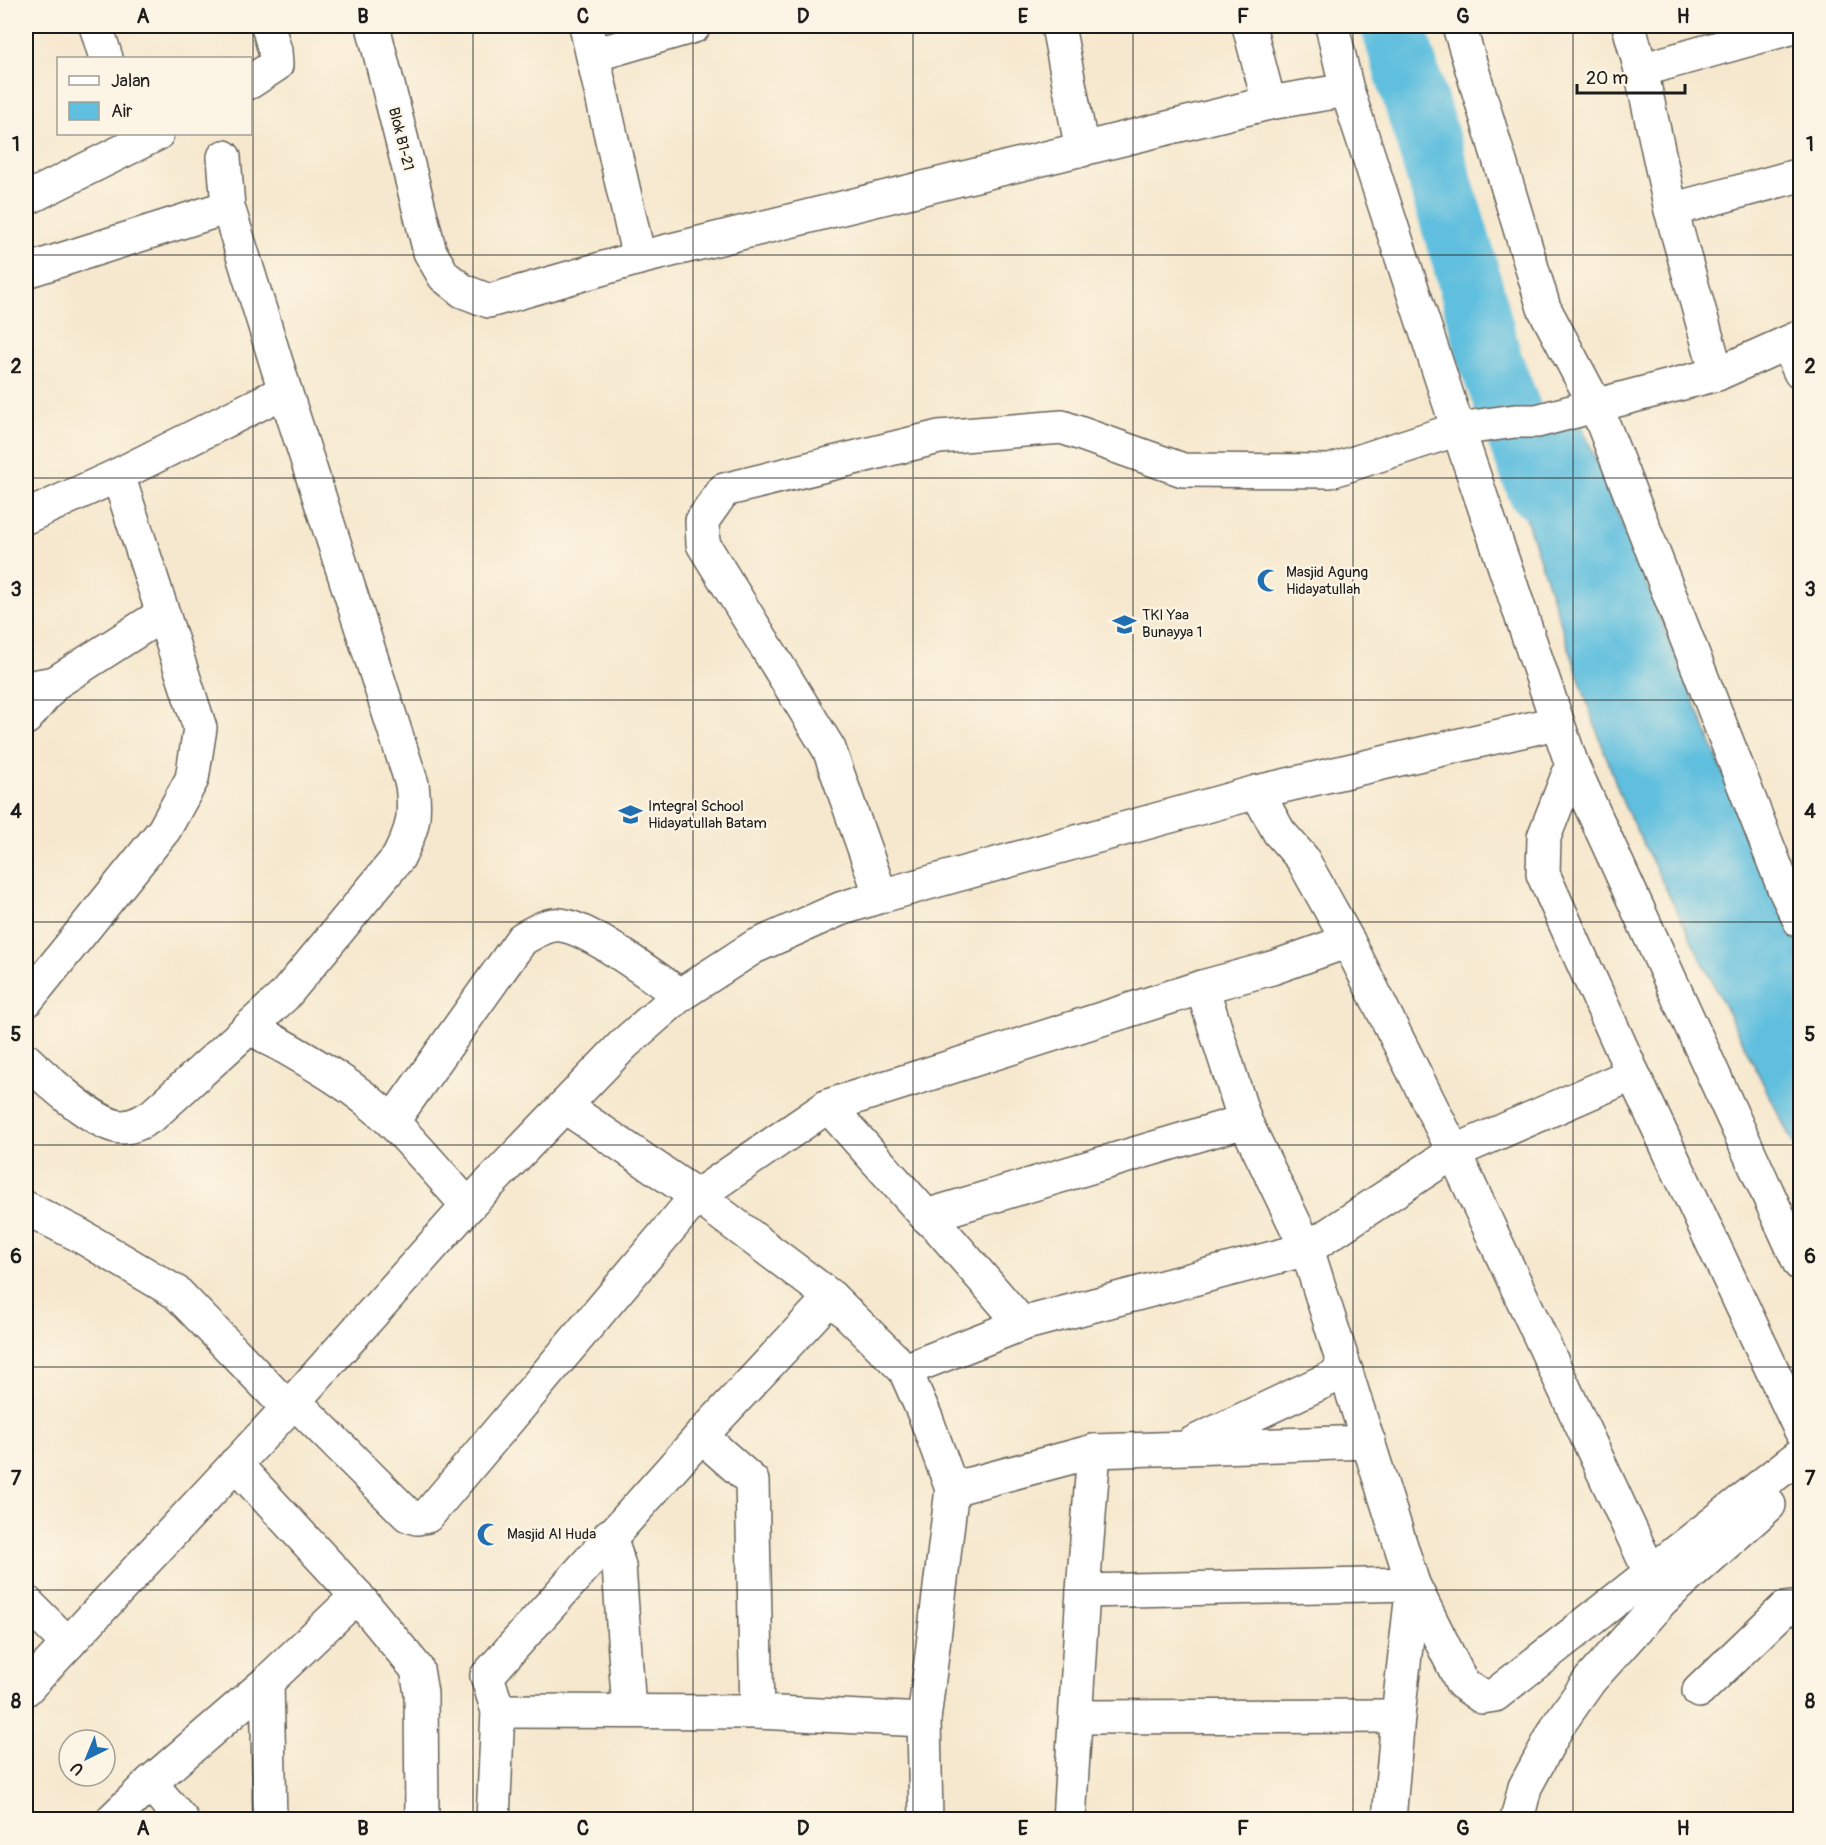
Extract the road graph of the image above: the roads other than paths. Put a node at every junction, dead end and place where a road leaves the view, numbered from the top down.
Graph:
1 (96, 26) edge
2 (268, 26) edge
3 (373, 26) edge
4 (694, 26) edge
5 (1058, 26) edge
6 (1249, 26) edge
7 (1332, 26) edge
8 (1459, 26) edge
9 (1629, 26) edge
10 (1797, 26) edge
11 (590, 40) edge
12 (106, 57) edge
13 (1641, 70) junction
14 (252, 81) edge
15 (1347, 90) junction
16 (1269, 103) junction
17 (140, 138) edge
18 (1082, 150) junction
19 (224, 157) dead end
20 (1800, 175) edge
21 (26, 199) edge
22 (228, 207) junction
23 (1671, 210) junction
24 (639, 258) junction
25 (26, 271) edge
26 (1793, 340) edge
27 (1800, 372) edge
28 (1717, 374) junction
29 (285, 391) junction
30 (1596, 406) junction
31 (1469, 427) junction
32 (118, 475) junction
33 (26, 517) edge
34 (163, 614) junction
35 (40, 685) edge
36 (26, 718) edge
37 (1556, 723) junction
38 (1572, 765) junction
39 (1257, 792) junction
40 (1792, 884) edge
41 (881, 896) junction
42 (1800, 921) edge
43 (1348, 941) junction
44 (1202, 987) junction
45 (680, 995) junction
46 (26, 1001) edge
47 (251, 1028) junction
48 (26, 1060) edge
49 (1633, 1074) junction
50 (564, 1106) junction
51 (828, 1106) junction
52 (1245, 1121) junction
53 (392, 1122) junction
54 (1454, 1152) junction
55 (697, 1196) junction
56 (468, 1206) junction
57 (26, 1208) edge
58 (926, 1216) junction
59 (1307, 1249) junction
60 (1800, 1264) edge
61 (831, 1297) junction
62 (1022, 1324) junction
63 (905, 1370) junction
64 (1346, 1371) junction
65 (291, 1404) junction
66 (1800, 1429) edge
67 (701, 1436) junction
68 (1369, 1442) junction
69 (1181, 1448) junction
70 (1094, 1451) junction
71 (1800, 1455) edge
72 (235, 1464) junction
73 (1800, 1477) edge
74 (952, 1489) junction
75 (610, 1535) junction
76 (1650, 1572) junction
77 (1413, 1584) junction
78 (1083, 1591) junction
79 (357, 1596) junction
80 (26, 1602) edge
81 (1800, 1607) edge
82 (68, 1644) junction
83 (267, 1682) junction
84 (26, 1689) edge
85 (1699, 1691) dead end
86 (498, 1711) junction
87 (629, 1712) junction
88 (757, 1712) junction
89 (1398, 1716) junction
90 (1077, 1717) junction
91 (924, 1720) junction
92 (150, 1784) junction
93 (112, 1820) edge
94 (182, 1820) edge
95 (270, 1820) edge
96 (422, 1820) edge
97 (493, 1820) edge
98 (926, 1820) edge
99 (1069, 1820) edge
100 (1389, 1820) edge
101 (1517, 1820) edge

1 - 12 street
2 - 14 street
3 - 24 street, Blok B1-21
4 - 11 street
5 - 18 street
6 - 16 street
7 - 15 street
8 - 30 street
9 - 13 street
10 - 13 street
11 - 24 street
13 - 23 street
15 - 16 street, Blok B1-21
15 - 31 street
16 - 18 street, Blok B1-21
17 - 21 street
18 - 24 street, Blok B1-21
19 - 22 street
20 - 23 street
22 - 25 street
22 - 29 street
23 - 28 street
26 - 27 street
26 - 28 street
28 - 30 street
29 - 32 street
29 - 47 street
30 - 31 street
30 - 40 street
31 - 37 street
31 - 41 street
32 - 33 street
32 - 34 street
34 - 35 street
34 - 46 street
35 - 36 street
37 - 38 street
37 - 39 street
38 - 49 street
38 - 60 street
39 - 41 street
39 - 43 street
40 - 42 street
41 - 45 street
43 - 44 street
43 - 54 street
44 - 51 street
44 - 52 street
45 - 50 street
45 - 53 street
47 - 48 street
47 - 53 street
49 - 54 street
49 - 66 street
50 - 55 street
50 - 56 street
51 - 55 street
51 - 58 street
52 - 58 street
52 - 59 street
53 - 56 street
54 - 59 street
54 - 76 street
55 - 61 street
55 - 65 street
56 - 65 street
57 - 65 street
58 - 62 street
59 - 62 street
59 - 64 street
61 - 63 street
61 - 67 street
62 - 63 street
63 - 74 street
64 - 68 street
64 - 69 street
65 - 72 street
67 - 75 street
67 - 88 street
68 - 69 street
68 - 77 street
69 - 70 street
70 - 74 street
70 - 78 street
71 - 76 street
72 - 79 street
72 - 82 street
73 - 101 street
74 - 91 street
75 - 86 street
75 - 87 street
76 - 77 street
77 - 78 street
77 - 89 street
78 - 90 street
79 - 83 street
79 - 96 street
80 - 82 street
81 - 85 street
82 - 84 street
83 - 92 street
83 - 95 street
86 - 87 street
86 - 97 street
87 - 88 street
88 - 91 street
89 - 90 street
89 - 100 street
90 - 99 street
91 - 98 street
92 - 93 street
92 - 94 street

